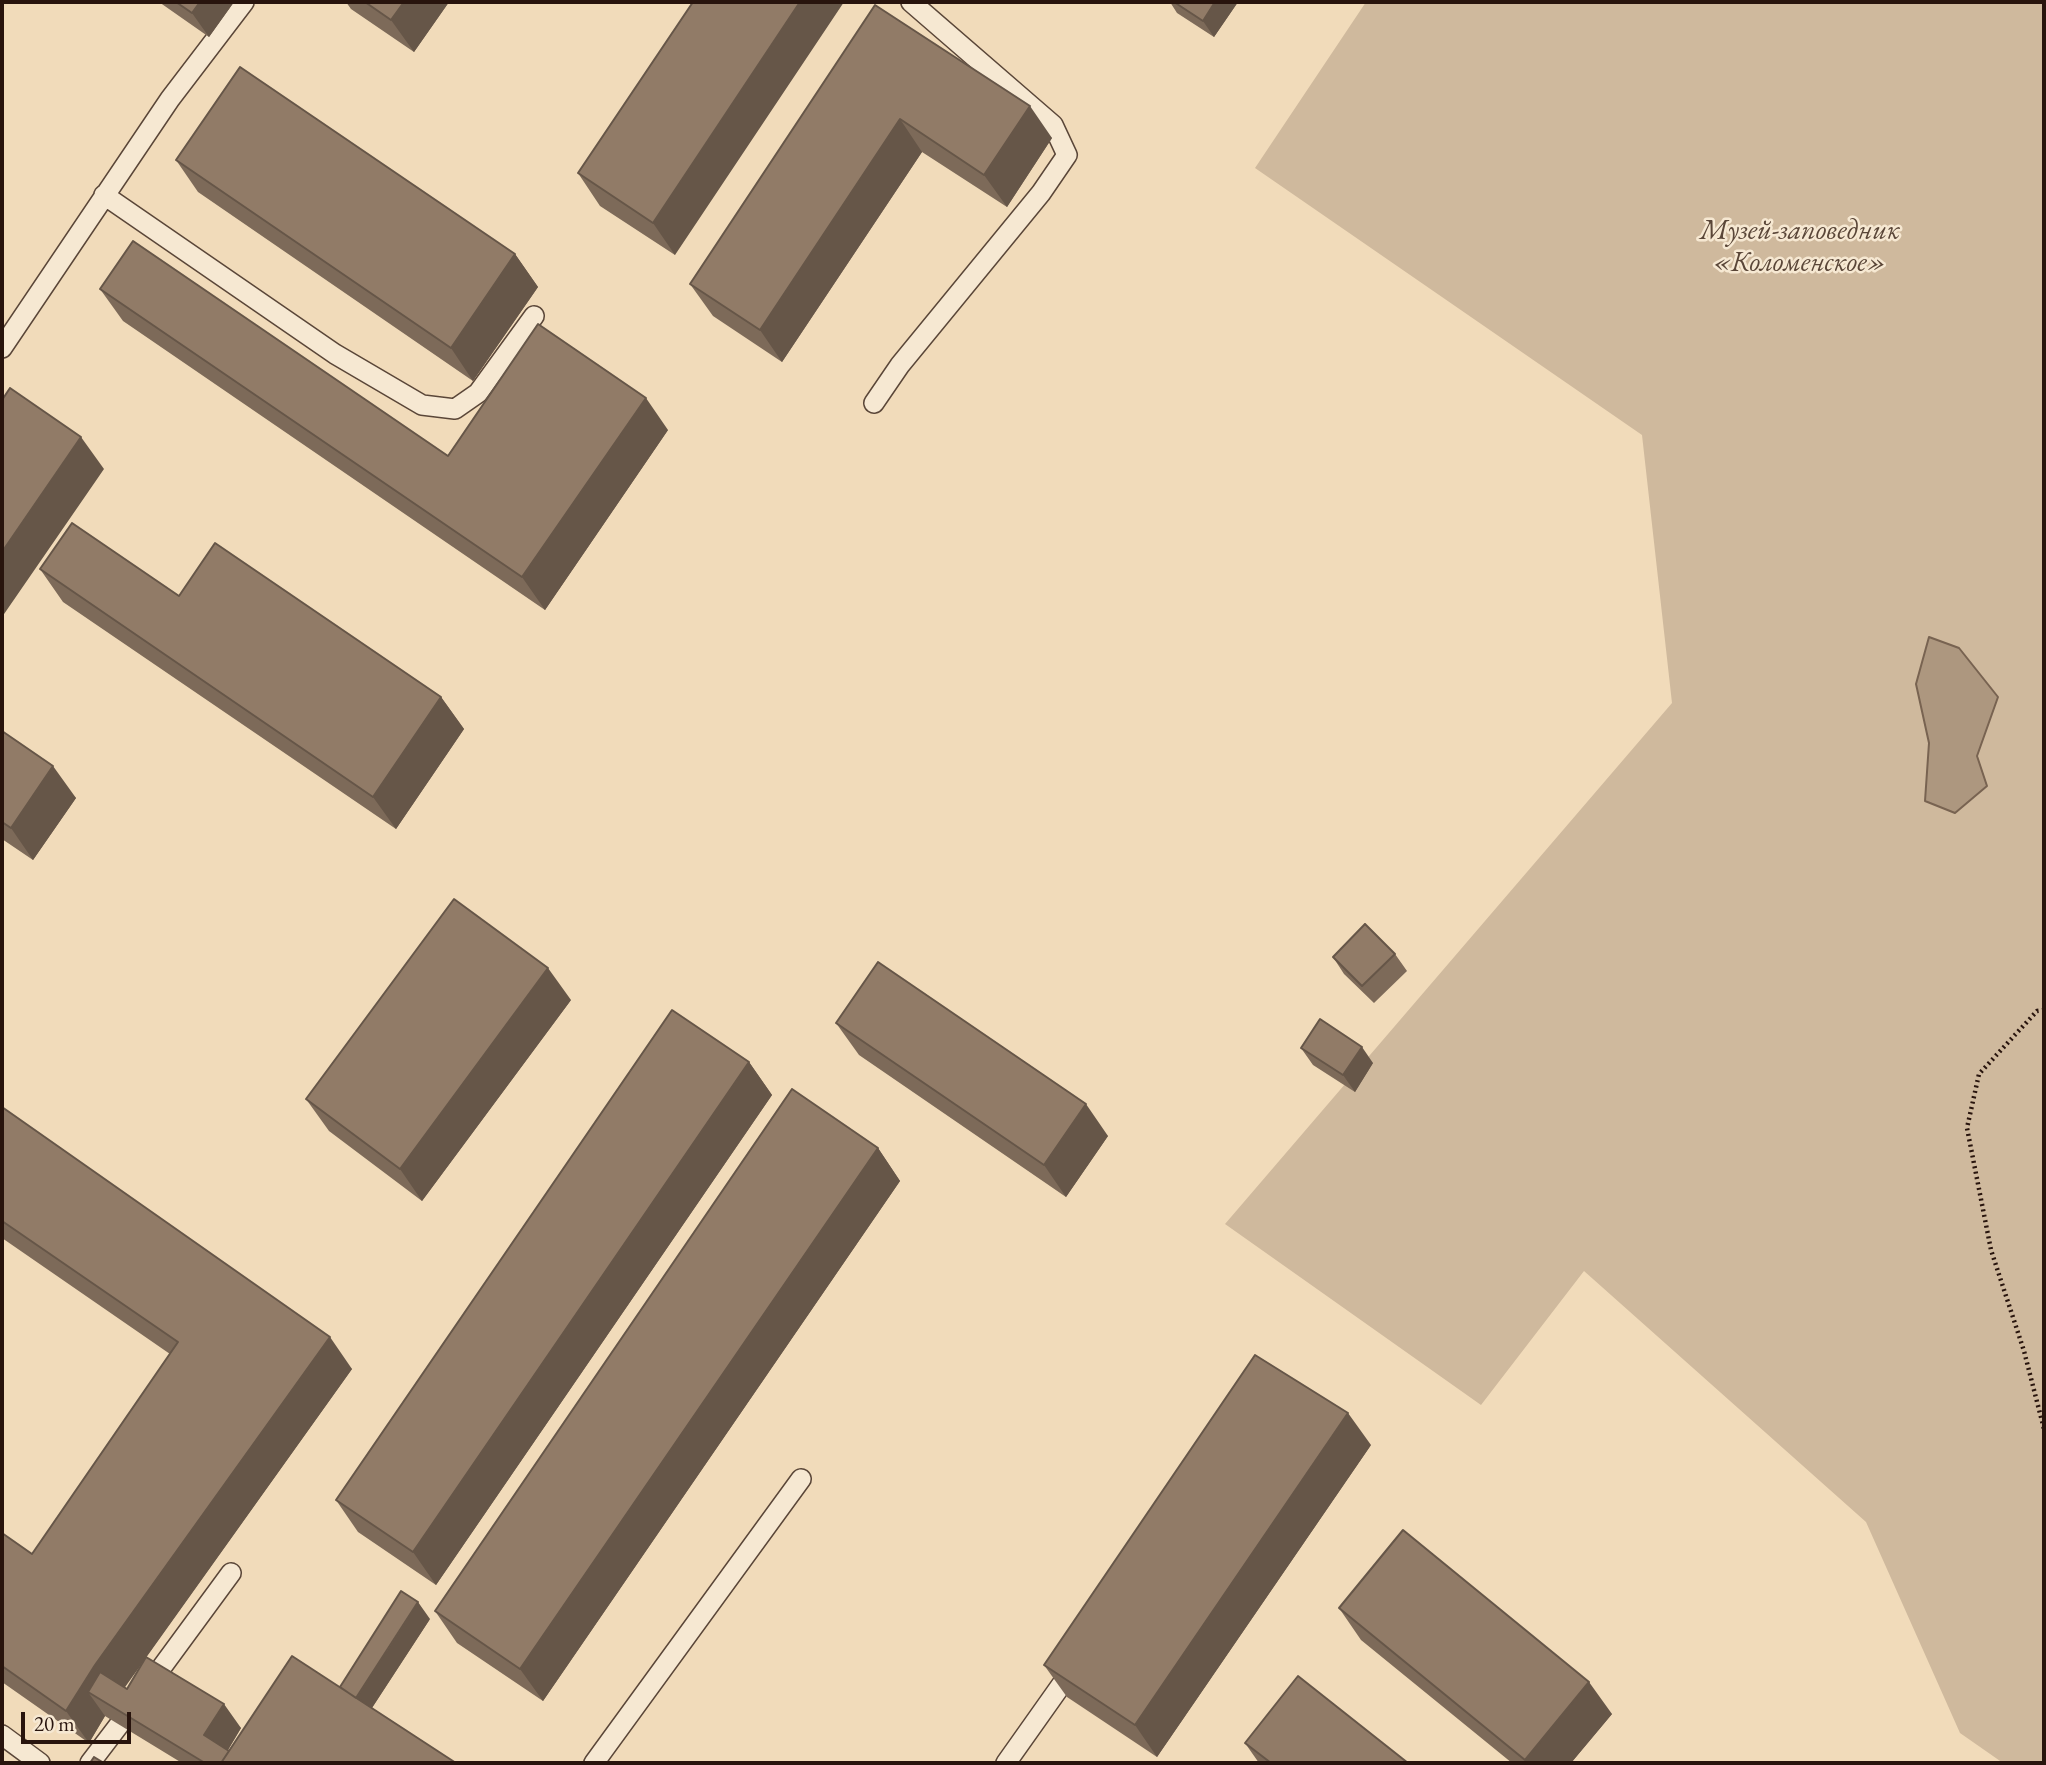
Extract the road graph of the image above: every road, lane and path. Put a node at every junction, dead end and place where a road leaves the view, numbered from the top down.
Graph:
1 (244, 2) edge
2 (911, 2) edge
3 (104, 195) junction
4 (534, 316) dead end
5 (2, 348) edge
6 (874, 403) dead end
7 (2044, 1010) edge
8 (2044, 1429) edge
9 (802, 1479) dead end
10 (231, 1573) dead end
11 (1081, 1656) edge
12 (133, 1706) edge
13 (119, 1725) edge
14 (2, 1735) edge
15 (40, 1763) edge
16 (90, 1763) edge
17 (594, 1763) edge
18 (1006, 1763) edge

1 - 3 lane
2 - 6 lane
3 - 4 lane
3 - 5 lane
7 - 8 path
9 - 17 lane
10 - 12 lane
11 - 18 lane
13 - 16 lane
14 - 15 lane

